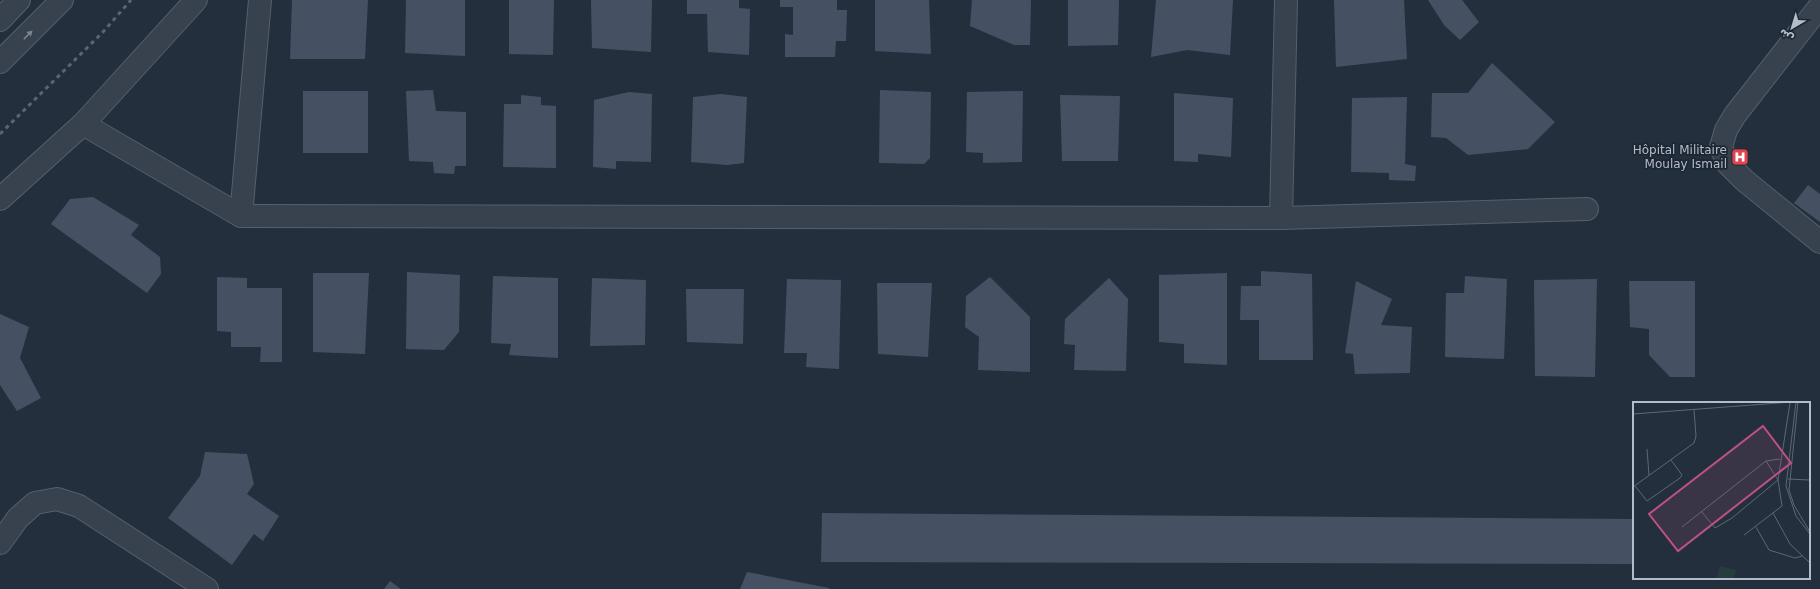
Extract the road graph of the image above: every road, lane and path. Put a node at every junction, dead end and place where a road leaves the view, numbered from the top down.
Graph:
1 (20, 0) edge
2 (62, 0) edge
3 (196, 0) edge
4 (260, 0) edge
5 (1286, 0) edge
6 (1820, 6) edge
7 (0, 20) edge
8 (0, 62) edge
9 (83, 124) junction
10 (0, 199) edge
11 (1587, 209) dead end
12 (241, 216) junction
13 (1281, 218) junction
14 (1820, 242) edge
15 (0, 543) edge
16 (207, 589) edge

1 - 7 street
8 -> 2 street
3 - 9 street
4 - 12 street
5 - 13 street
6 - 14 street
9 - 10 street
9 - 12 street
11 - 13 street
12 - 13 street
15 - 16 street

